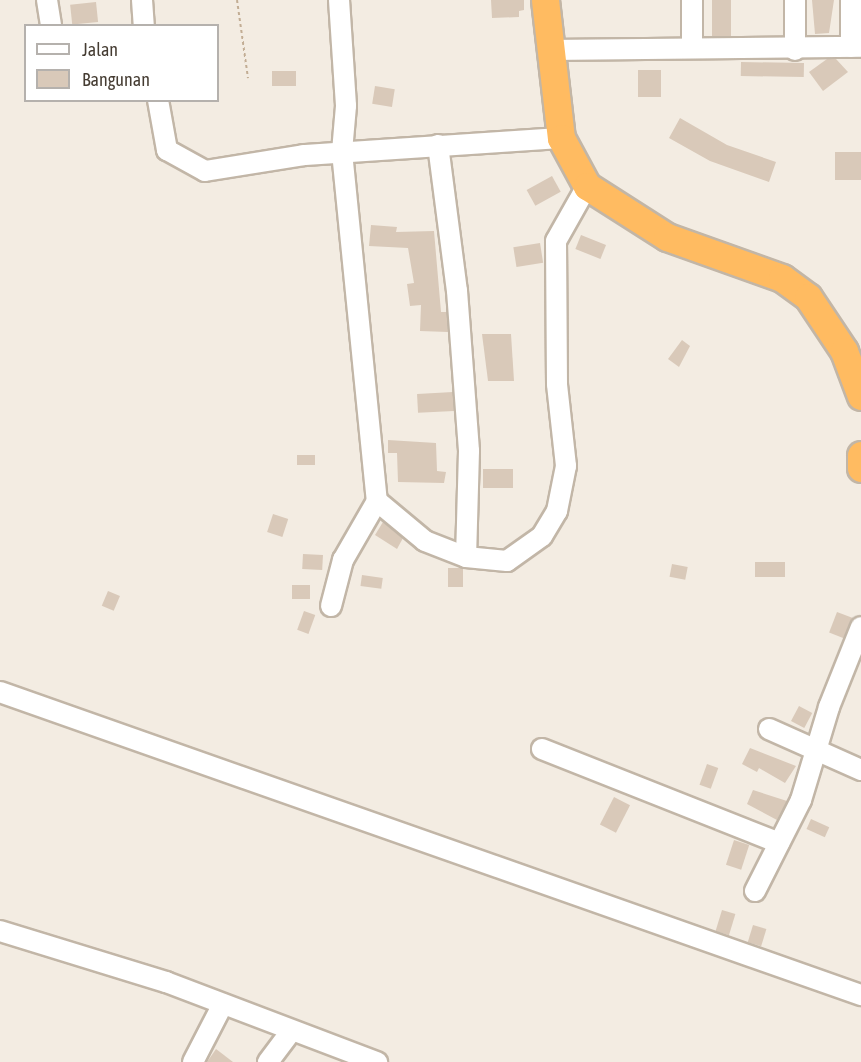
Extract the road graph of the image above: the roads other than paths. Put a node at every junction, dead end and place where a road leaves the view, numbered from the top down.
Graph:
1 (47, 0) edge
2 (142, 0) edge
3 (339, 0) edge
4 (544, 0) edge
5 (692, 0) edge
6 (795, 0) edge
7 (851, 0) edge
8 (51, 24) edge
9 (144, 24) edge
10 (692, 46) junction
11 (856, 47) edge
12 (550, 50) junction
13 (795, 50) junction
14 (158, 102) edge
15 (561, 138) junction
16 (438, 145) junction
17 (342, 152) junction
18 (587, 186) junction
19 (861, 396) edge
20 (861, 455) edge
21 (861, 468) edge
22 (377, 501) junction
23 (466, 557) junction
24 (331, 606) dead end
25 (861, 627) edge
26 (0, 692) edge
27 (769, 729) dead end
28 (542, 749) dead end
29 (814, 752) junction
30 (861, 770) edge
31 (779, 843) junction
32 (755, 891) dead end
33 (0, 931) edge
34 (861, 995) edge
35 (223, 1004) junction
36 (291, 1031) junction
37 (193, 1062) edge
38 (268, 1062) edge
39 (377, 1062) edge

1 - 8 street
2 - 9 street
3 - 17 street
4 - 12 highway
5 - 10 street
6 - 13 street
7 - 11 street
10 - 12 street
10 - 13 street
11 - 13 street
12 - 15 highway
14 - 17 street
15 - 16 street
15 - 18 highway
16 - 17 street
16 - 23 street
17 - 22 street
18 - 19 highway
18 - 23 street
20 - 21 highway
22 - 23 street
22 - 24 street
25 - 29 street
26 - 34 street
27 - 29 street
28 - 31 street
29 - 30 street
29 - 31 street
31 - 32 street
33 - 35 street
35 - 36 street
35 - 37 street
36 - 38 street
36 - 39 street

